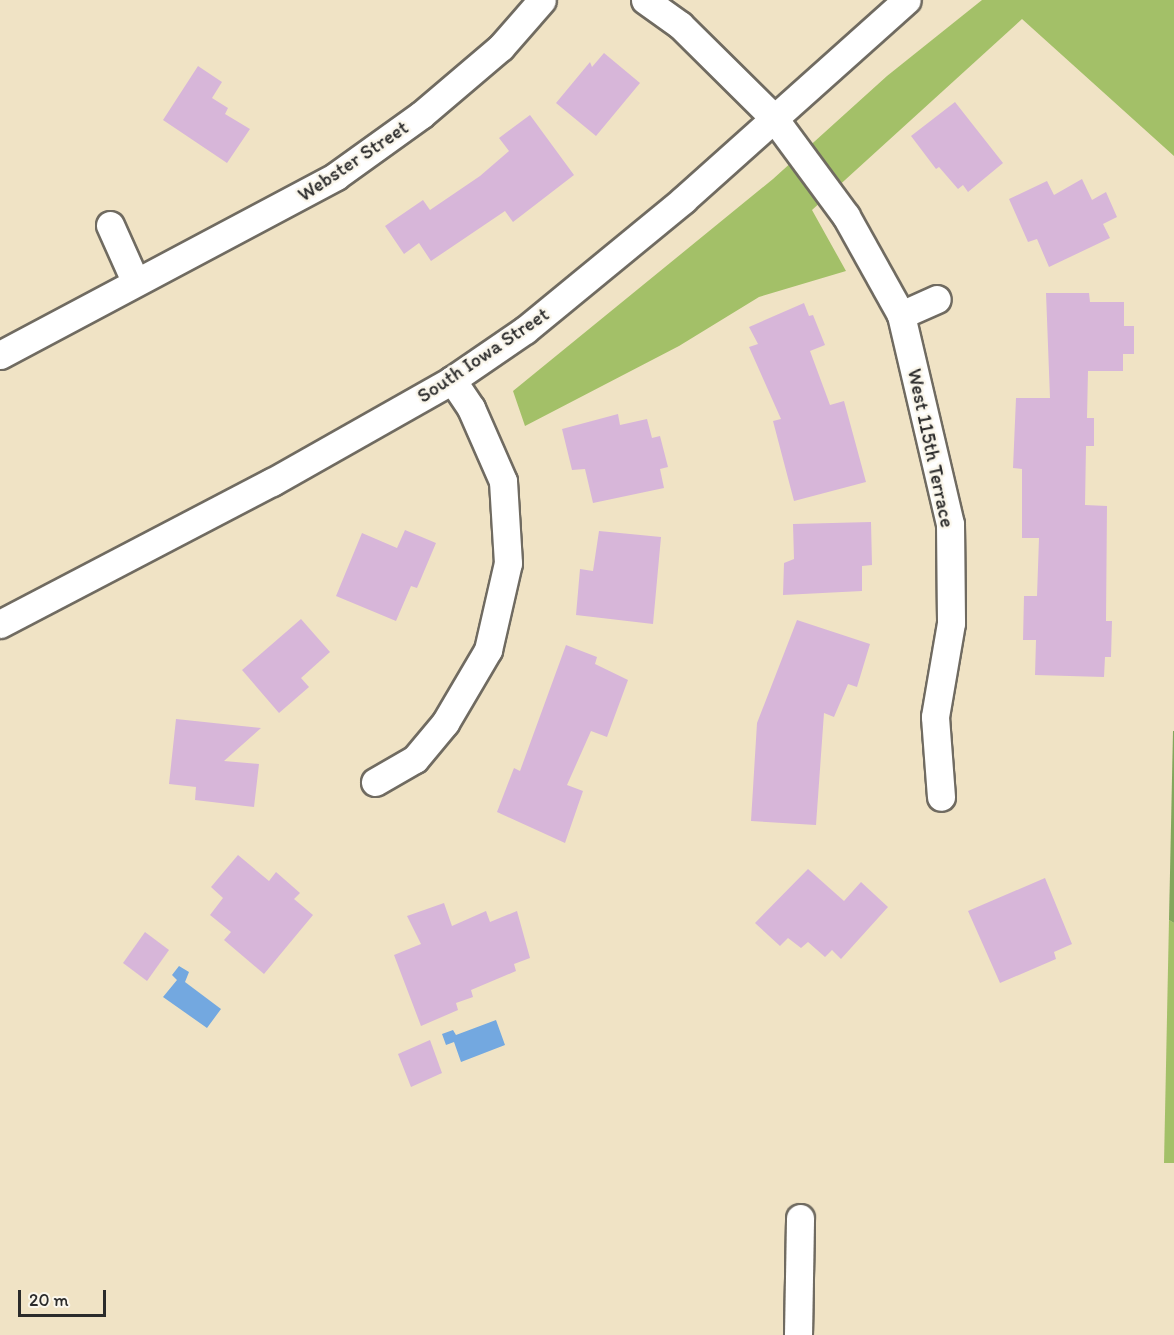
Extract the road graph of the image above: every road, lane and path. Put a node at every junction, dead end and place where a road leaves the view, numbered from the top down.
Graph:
1 (542, 0) edge
2 (645, 0) edge
3 (907, 0) edge
4 (774, 117) junction
5 (110, 225) dead end
6 (135, 281) junction
7 (937, 299) dead end
8 (901, 315) junction
9 (0, 355) edge
10 (452, 380) junction
11 (0, 624) edge
12 (375, 782) dead end
13 (941, 797) dead end
14 (800, 1218) dead end
15 (798, 1335) edge

1 - 6 street, Webster Street
2 - 4 street, West 115th Terrace
3 - 4 street, South Iowa Street
4 - 8 street, West 115th Terrace
4 - 10 street, South Iowa Street
5 - 6 street
6 - 9 street, Webster Street
7 - 8 street
8 - 13 street, West 115th Terrace
10 - 11 street, South Iowa Street
10 - 12 street
14 - 15 street

